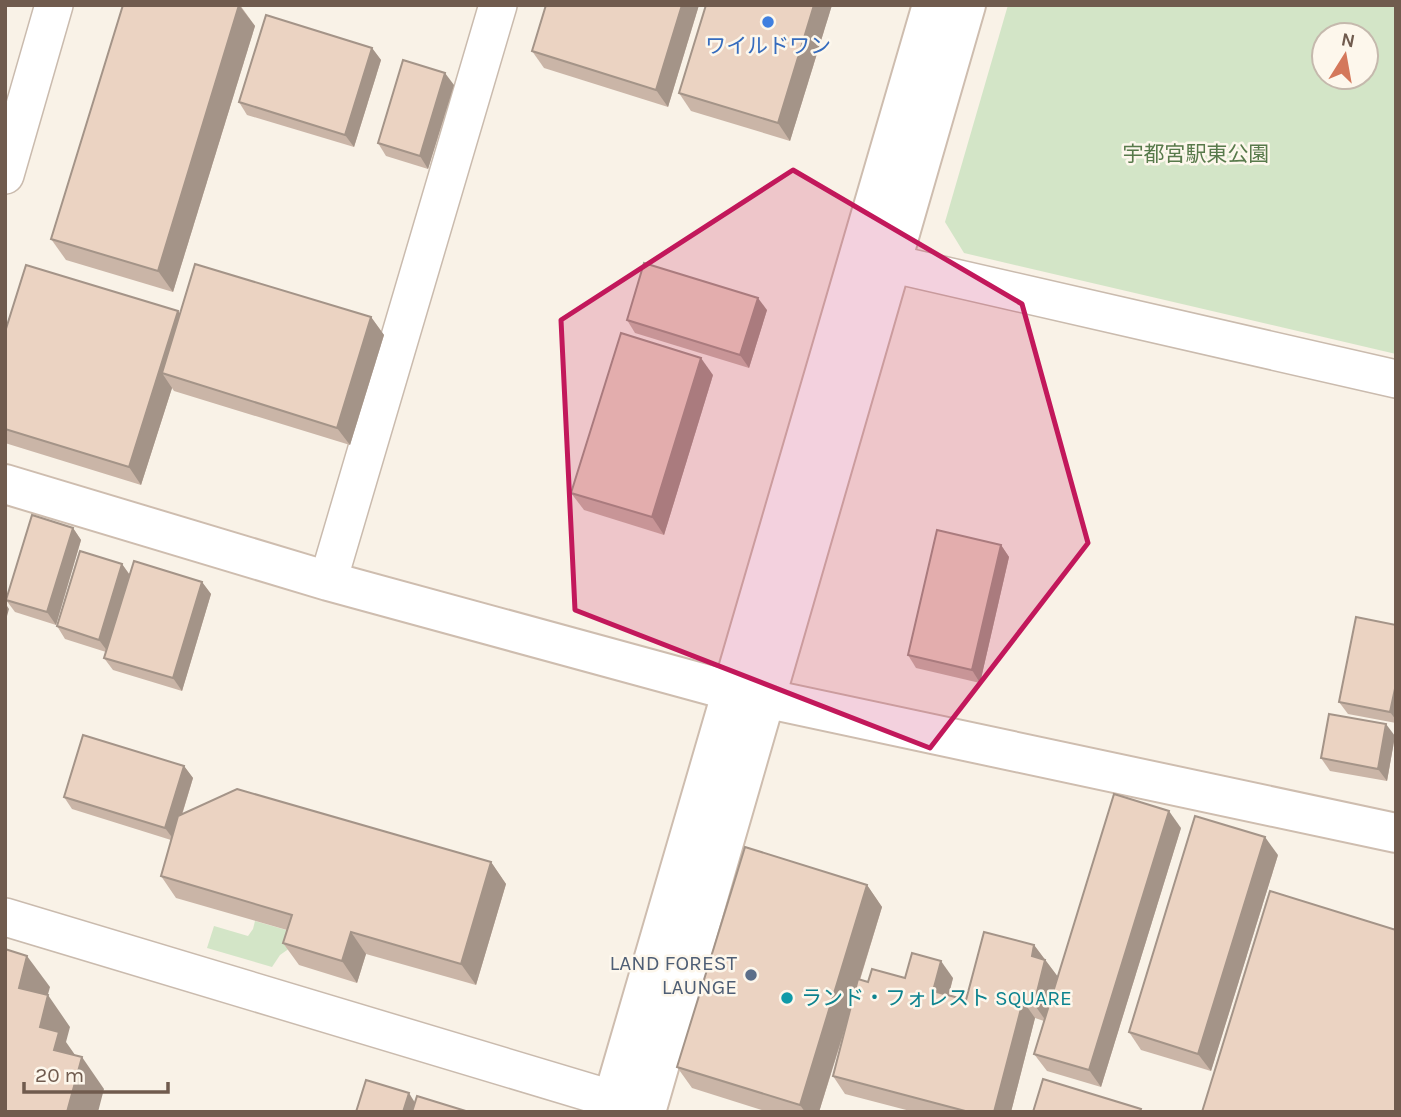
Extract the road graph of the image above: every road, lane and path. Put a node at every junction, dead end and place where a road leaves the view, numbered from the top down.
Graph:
1 (54, 5) edge
2 (498, 5) edge
3 (932, 5) edge
4 (966, 5) edge
5 (5, 175) edge
6 (875, 259) junction
7 (1396, 379) edge
8 (5, 484) edge
9 (328, 581) junction
10 (748, 695) junction
11 (1396, 833) edge
12 (5, 918) edge
13 (633, 1109) edge

1 - 5 street
2 - 9 street
3 - 6 street
4 - 6 street
6 - 7 street
6 - 10 street
8 - 9 street
9 - 10 street
10 - 11 street
10 - 13 street
12 - 13 street

